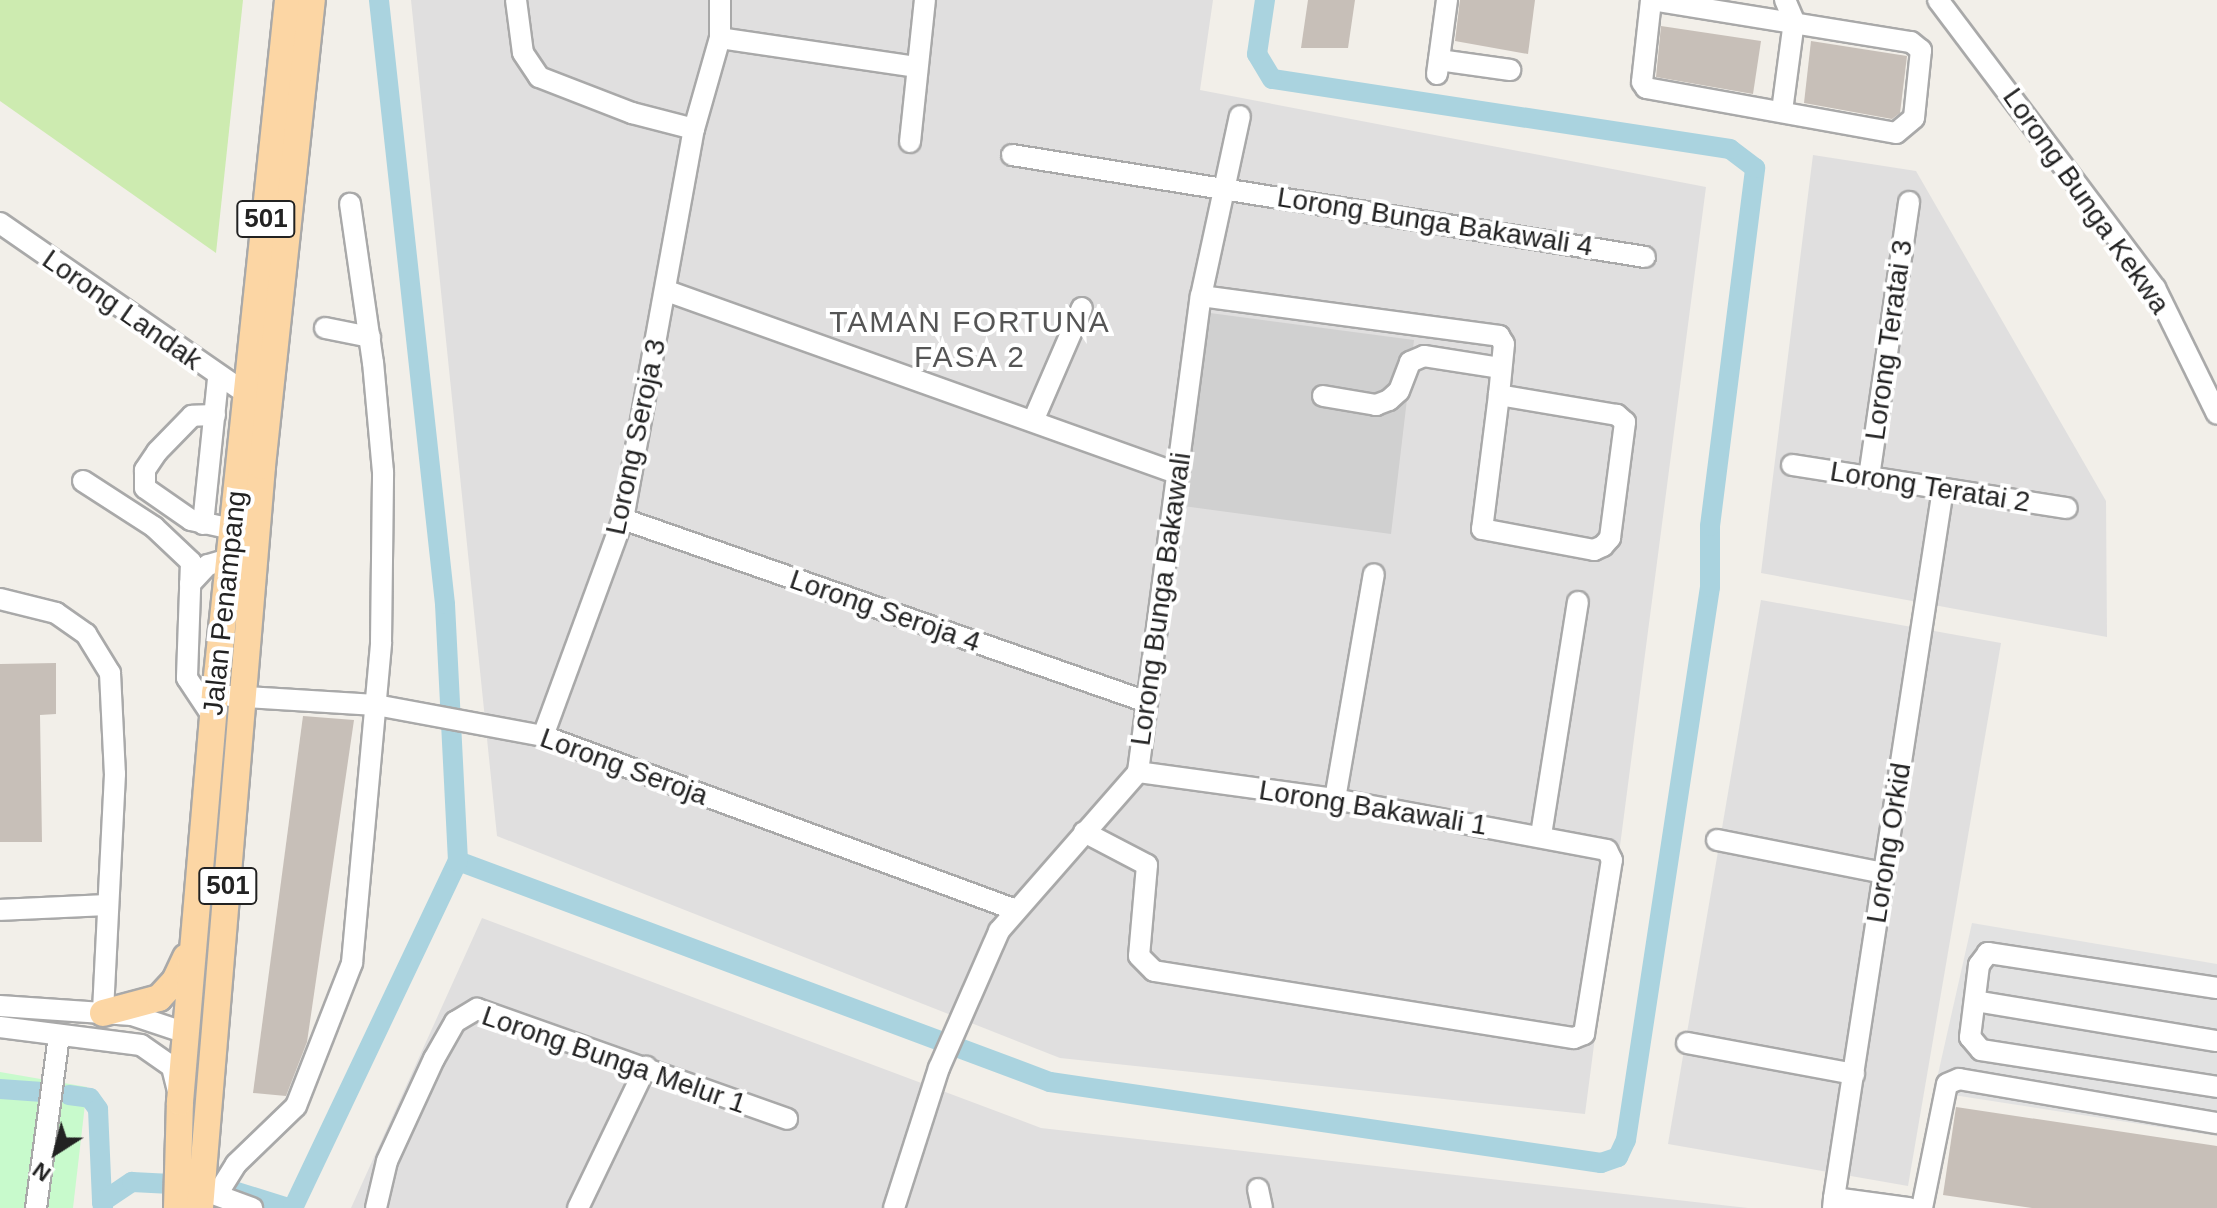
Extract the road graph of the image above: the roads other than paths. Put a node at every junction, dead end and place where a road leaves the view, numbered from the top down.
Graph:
1 (279, 0) edge
2 (288, 0) edge
3 (312, 0) edge
4 (516, 0) edge
5 (720, 0) edge
6 (925, 0) edge
7 (1447, 0) edge
8 (1651, 0) edge
9 (1785, 0) edge
10 (1938, 0) edge
11 (1794, 21) junction
12 (720, 38) junction
13 (284, 44) junction
14 (916, 67) junction
15 (1510, 70) dead end
16 (1782, 111) junction
17 (1240, 116) dead end
18 (694, 129) junction
19 (910, 142) dead end
20 (1012, 155) dead end
21 (1225, 187) junction
22 (1909, 202) dead end
23 (350, 204) dead end
24 (0, 223) edge
25 (1645, 257) dead end
26 (667, 291) junction
27 (1201, 296) junction
28 (1082, 308) dead end
29 (325, 328) dead end
30 (370, 337) junction
31 (273, 367) junction
32 (1501, 368) junction
33 (218, 378) junction
34 (247, 394) junction
35 (1499, 395) junction
36 (1323, 396) dead end
37 (2217, 414) edge
38 (215, 415) junction
39 (1033, 421) junction
40 (1792, 465) dead end
41 (262, 466) junction
42 (1179, 474) junction
43 (1869, 477) junction
44 (83, 481) dead end
45 (1943, 489) junction
46 (2067, 508) dead end
47 (623, 519) junction
48 (203, 524) junction
49 (232, 529) junction
50 (229, 559) junction
51 (1374, 574) dead end
52 (190, 584) junction
53 (0, 599) edge
54 (1578, 602) dead end
55 (243, 696) junction
56 (1147, 702) junction
57 (376, 705) junction
58 (214, 706) junction
59 (543, 736) junction
60 (1138, 772) junction
61 (1335, 799) junction
62 (1084, 832) junction
63 (1541, 835) junction
64 (1717, 840) dead end
65 (1884, 873) junction
66 (108, 905) junction
67 (0, 910) edge
68 (1016, 910) junction
69 (195, 931) junction
70 (2217, 988) edge
71 (1975, 1001) junction
72 (0, 1006) edge
73 (103, 1013) junction
74 (150, 1018) junction
75 (0, 1027) edge
76 (186, 1033) junction
77 (123, 1039) junction
78 (2217, 1041) edge
79 (1687, 1043) dead end
80 (58, 1046) junction
81 (646, 1067) junction
82 (1854, 1074) junction
83 (212, 1075) junction
84 (2217, 1087) edge
85 (181, 1113) junction
86 (787, 1119) dead end
87 (2217, 1123) edge
88 (209, 1202) edge
89 (1834, 1203) edge
90 (36, 1208) edge
91 (376, 1208) edge
92 (578, 1208) edge
93 (894, 1208) edge
94 (1909, 1208) edge
95 (1922, 1208) edge

1 - 13 main road
2 - 13 main road, Jalan Penampang / 501
3 - 31 main road, Jalan Penampang / 501
4 - 18 street
5 - 12 street, Lorong Seroja 3
6 - 14 street
7 - 15 street
8 - 11 street
8 - 16 street
9 - 11 street
10 - 37 street, Lorong Bunga Kekwa
11 - 16 street
11 - 16 street
12 - 14 street
12 - 18 street, Lorong Seroja 3
13 - 34 main road, Jalan Penampang / 501
14 - 19 street
17 - 21 street, Lorong Bunga Bakawali
18 - 26 street, Lorong Seroja 3
20 - 21 street, Lorong Bunga Bakawali 4
21 - 25 street, Lorong Bunga Bakawali 4
21 - 27 street, Lorong Bunga Bakawali
22 - 43 street, Lorong Teratai 3
23 - 30 street
24 - 33 street, Lorong Landak
26 - 39 street
26 - 47 street, Lorong Seroja 3
27 - 32 street
27 - 42 street, Lorong Bunga Bakawali
28 - 39 street
29 - 30 street
30 - 57 street
31 - 34 main road
31 - 41 main road, Jalan Penampang / 501
32 - 35 street
32 - 36 street
33 - 34 street, Lorong Landak
33 - 38 street
34 - 41 main road
34 - 49 main road, Jalan Penampang / 501
35 - 35 street
38 - 48 street
38 - 48 street
39 - 42 street
40 - 43 street, Lorong Teratai 2
41 - 55 main road, Jalan Penampang / 501
42 - 56 street, Lorong Bunga Bakawali
43 - 45 street, Lorong Teratai 2
44 - 52 street
45 - 46 street, Lorong Teratai 2
45 - 65 street, Lorong Orkid
47 - 56 street, Lorong Seroja 4
47 - 59 street, Lorong Seroja 3
48 - 49 street
49 - 50 main road, Jalan Penampang / 501
50 - 52 street
50 - 58 main road, Jalan Penampang / 501
51 - 61 street
52 - 58 street
53 - 66 street
54 - 63 street
55 - 57 street, Lorong Seroja
55 - 58 street, Lorong Seroja
55 - 83 main road, Jalan Penampang / 501
56 - 60 street, Lorong Bunga Bakawali
57 - 59 street, Lorong Seroja
57 - 88 street
58 - 69 main road, Jalan Penampang / 501
59 - 68 street, Lorong Seroja
60 - 61 street, Lorong Bakawali 1
60 - 62 street, Lorong Bunga Bakawali
61 - 63 street, Lorong Bakawali 1
62 - 63 street, Lorong Bakawali 1
62 - 68 street, Lorong Bunga Bakawali
64 - 65 street
65 - 82 street, Lorong Orkid
66 - 67 street
66 - 73 street
68 - 93 street, Lorong Bunga Bakawali
69 - 73 main road
69 - 76 main road, Jalan Penampang / 501
70 - 71 street
71 - 78 street
71 - 84 street
72 - 73 street
73 - 74 street
74 - 76 street
74 - 77 street
75 - 80 street
76 - 83 main road
76 - 85 main road, Jalan Penampang / 501
77 - 80 street
77 - 85 street
79 - 82 street
80 - 90 street
81 - 86 street, Lorong Bunga Melur 1
81 - 91 street, Lorong Bunga Melur 1
81 - 92 street
82 - 89 street, Lorong Orkid
83 - 88 main road, Jalan Penampang / 501
85 - 88 main road, Jalan Penampang / 501
87 - 95 street
89 - 94 street

